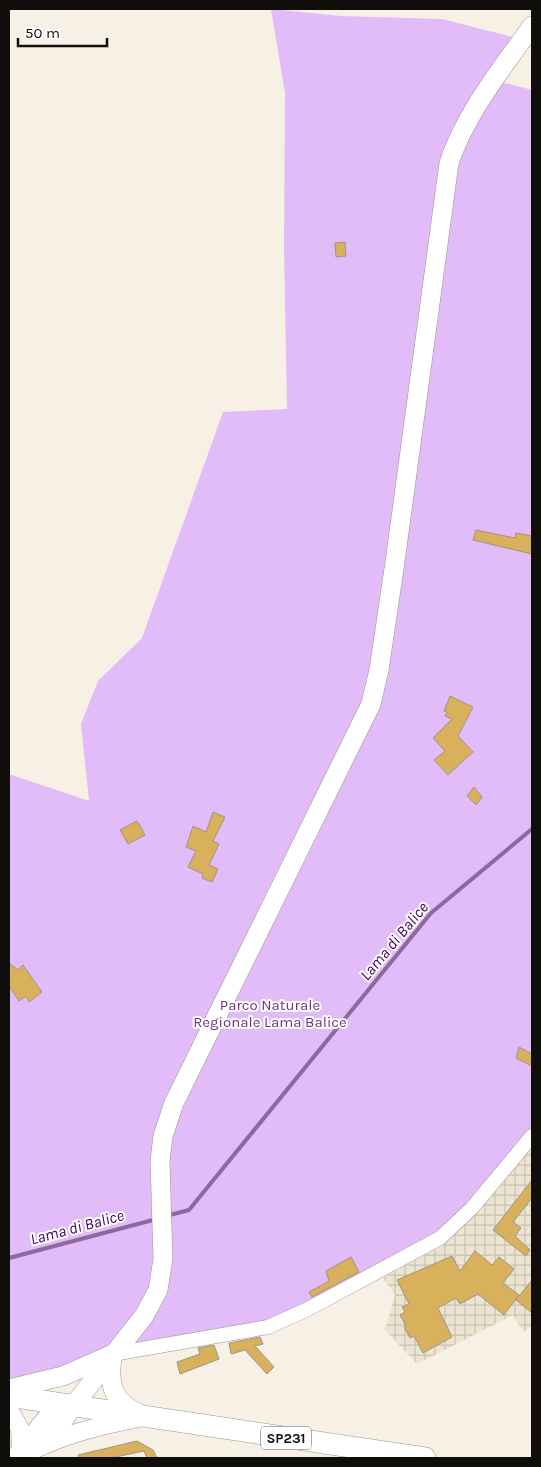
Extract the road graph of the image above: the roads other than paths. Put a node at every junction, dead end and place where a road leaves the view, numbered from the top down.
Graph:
1 (532, 26) edge
2 (532, 1136) edge
3 (112, 1354) junction
4 (89, 1365) junction
5 (9, 1389) edge
6 (9, 1396) edge
7 (65, 1405) junction
8 (9, 1410) edge
9 (147, 1417) junction
10 (44, 1443) junction
11 (17, 1455) edge
12 (425, 1458) edge

1 - 3 main road
2 - 3 street
3 - 4 main road
3 - 7 main road
3 - 9 main road
4 - 5 main road
4 - 7 main road
6 - 7 main road, SP231
7 - 9 main road, SP231
7 - 10 street
7 - 11 street
8 - 11 street
9 - 10 street
9 - 12 main road, SP231
10 - 11 street

